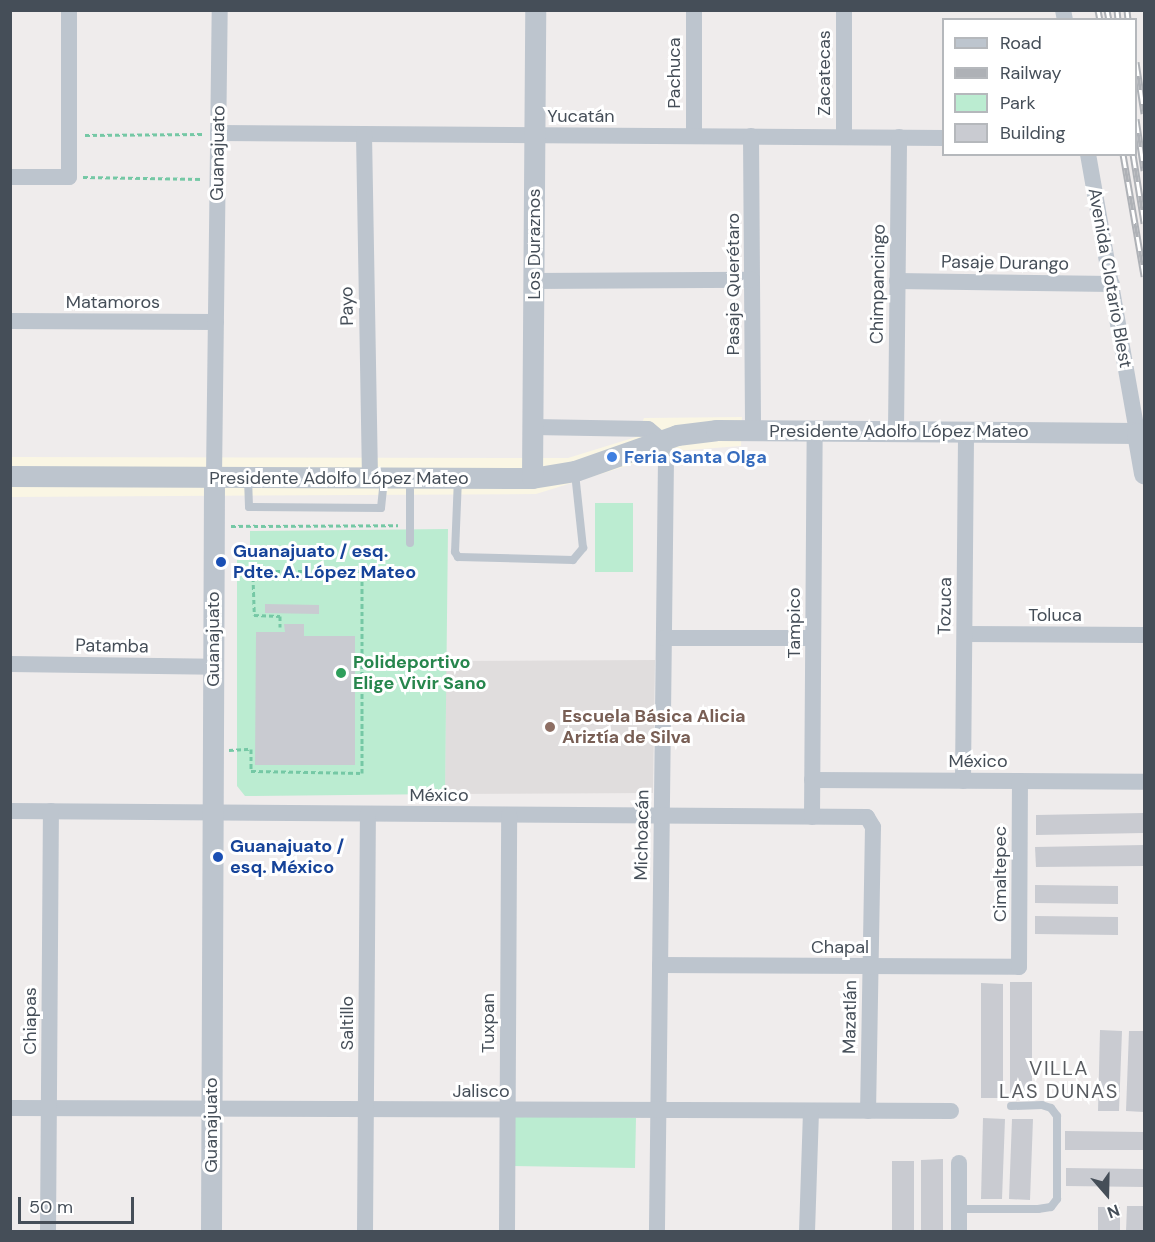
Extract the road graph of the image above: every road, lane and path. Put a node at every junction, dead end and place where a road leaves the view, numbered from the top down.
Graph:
1 (69, 10) edge
2 (220, 10) edge
3 (535, 10) edge
4 (694, 10) edge
5 (844, 10) edge
6 (218, 133) junction
7 (364, 134) junction
8 (69, 135) junction
9 (534, 135) junction
10 (694, 136) junction
11 (751, 136) junction
12 (844, 137) junction
13 (899, 137) junction
14 (942, 138) edge
15 (1088, 156) edge
16 (10, 177) edge
17 (69, 177) junction
18 (218, 179) junction
19 (752, 280) junction
20 (897, 280) junction
21 (533, 281) junction
22 (1112, 284) junction
23 (10, 321) edge
24 (216, 322) junction
25 (533, 427) junction
26 (815, 430) junction
27 (753, 431) junction
28 (896, 431) junction
29 (966, 431) junction
30 (1137, 433) junction
31 (661, 440) junction
32 (575, 471) junction
33 (1144, 473) edge
34 (10, 476) edge
35 (214, 477) junction
36 (248, 477) junction
37 (377, 478) junction
38 (410, 478) junction
39 (458, 478) junction
40 (532, 478) junction
41 (410, 525) junction
42 (226, 526) dead end
43 (410, 543) dead end
44 (280, 627) dead end
45 (965, 634) junction
46 (1144, 635) edge
47 (664, 638) junction
48 (813, 638) junction
49 (10, 664) edge
50 (213, 667) junction
51 (224, 750) dead end
52 (812, 780) junction
53 (963, 781) junction
54 (1020, 781) junction
55 (1144, 782) edge
56 (10, 811) edge
57 (51, 811) junction
58 (213, 814) junction
59 (368, 814) junction
60 (509, 815) junction
61 (661, 816) junction
62 (812, 817) junction
63 (867, 818) joint
64 (660, 965) junction
65 (870, 966) junction
66 (1019, 967) joint
67 (1011, 1106) dead end
68 (10, 1108) edge
69 (49, 1108) junction
70 (211, 1109) junction
71 (366, 1110) junction
72 (508, 1110) junction
73 (659, 1111) junction
74 (811, 1111) junction
75 (868, 1111) junction
76 (951, 1112) dead end
77 (959, 1163) dead end
78 (958, 1209) junction
79 (48, 1232) edge
80 (211, 1232) edge
81 (365, 1232) edge
82 (507, 1232) edge
83 (657, 1232) edge
84 (807, 1232) edge
85 (958, 1232) edge

1 - 8 street
2 - 6 street, Guanajuato
3 - 9 street, Los Duraznos
4 - 10 street, Pachuca
5 - 12 street, Zacatecas
6 - 7 street, Yucatán
6 - 8 path
6 - 18 street, Guanajuato
7 - 9 street, Yucatán
7 - 37 street, Payo
8 - 17 street
9 - 10 street, Yucatán
9 - 21 street, Los Duraznos
10 - 11 street, Yucatán
11 - 12 street, Yucatán
11 - 19 street, Pasaje Querétaro
12 - 13 street, Yucatán
13 - 14 street, Yucatán
13 - 20 street, Chimpancingo
15 - 22 street, Avenida Clotario Blest
16 - 17 street
17 - 18 path
18 - 24 street, Guanajuato
19 - 21 street
19 - 27 street, Pasaje Querétaro
20 - 22 street, Pasaje Durango
20 - 28 street, Chimpancingo
21 - 25 street, Los Duraznos
22 - 30 street, Avenida Clotario Blest
23 - 24 street, Matamoros
24 - 35 street, Guanajuato
25 - 31 street
25 - 40 street, Los Duraznos
26 - 27 street, Presidente Adolfo López Mateo
26 - 28 street, Presidente Adolfo López Mateo
26 - 48 street, Tampico
27 - 31 street, Presidente Adolfo López Mateo
28 - 29 street, Presidente Adolfo López Mateo
29 - 30 street, Presidente Adolfo López Mateo
29 - 45 street, Tozuca
30 - 33 street, Avenida Clotario Blest
31 - 32 street, Presidente Adolfo López Mateo
31 - 47 street, Michoacán
32 - 39 lane
32 - 40 street, Presidente Adolfo López Mateo
34 - 35 street, Presidente Adolfo López Mateo
35 - 36 street, Presidente Adolfo López Mateo
35 - 50 street, Guanajuato
36 - 37 street, Presidente Adolfo López Mateo
36 - 37 lane
37 - 38 street, Presidente Adolfo López Mateo
38 - 39 street, Presidente Adolfo López Mateo
38 - 41 lane
39 - 40 street, Presidente Adolfo López Mateo
41 - 42 path
41 - 43 lane
44 - 51 path
45 - 46 street, Toluca
45 - 53 street, Tozuca
47 - 48 street
47 - 61 street, Michoacán
48 - 52 street, Tampico
49 - 50 street, Patamba
50 - 58 street, Guanajuato
52 - 53 street, México
52 - 62 street, Tampico
53 - 54 street, México
54 - 55 street, México
54 - 66 street, Cimaltepec
56 - 57 street, México
57 - 58 street, México
57 - 69 street, Chiapas
58 - 59 street, México
58 - 70 street, Guanajuato
59 - 60 street, México
59 - 71 street, Saltillo
60 - 61 street, México
60 - 72 street, Tuxpan
61 - 62 street, México
61 - 64 street, Michoacán
62 - 63 street, México
63 - 65 street, Mazatlán
64 - 65 street, Chapal
64 - 73 street, Michoacán
65 - 66 street, Chapal
65 - 75 street, Mazatlán
67 - 78 lane
68 - 69 street, Jalisco
69 - 70 street, Jalisco
69 - 79 street, Chiapas
70 - 71 street, Jalisco
70 - 80 street, Guanajuato
71 - 72 street, Jalisco
71 - 81 street, Saltillo
72 - 73 street, Jalisco
72 - 82 street, Tuxpan
73 - 74 street, Jalisco
73 - 83 street, Michoacán
74 - 75 street, Jalisco
74 - 84 street
75 - 76 street, Jalisco
77 - 78 street
78 - 85 street

